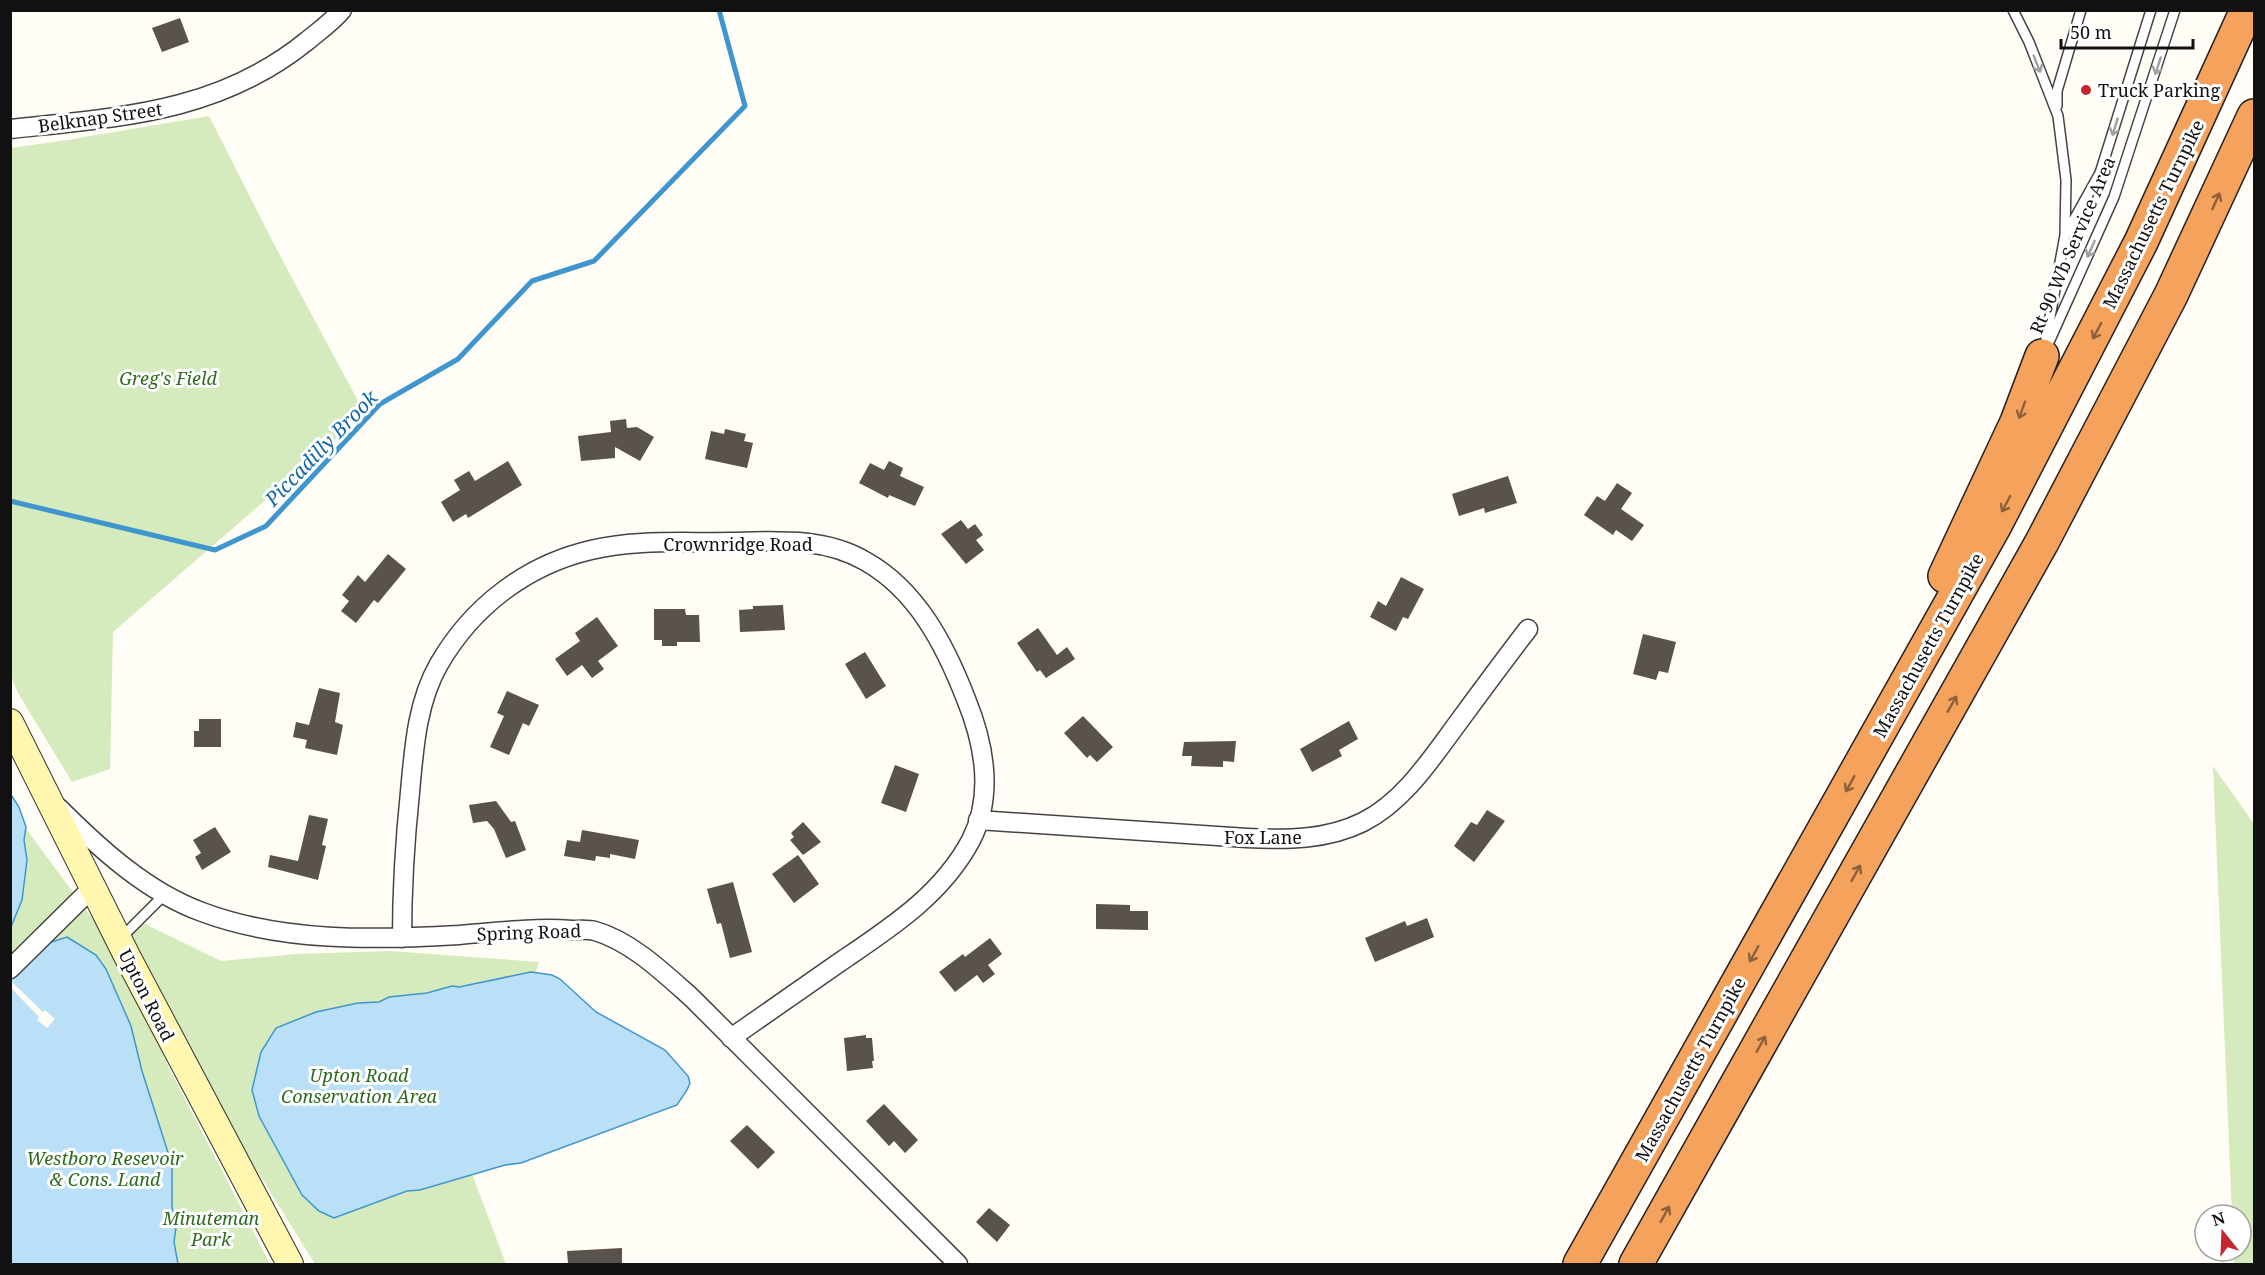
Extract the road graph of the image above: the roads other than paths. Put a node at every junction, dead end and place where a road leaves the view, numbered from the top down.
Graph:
1 (342, 10) edge
2 (2013, 10) edge
3 (2081, 10) edge
4 (2151, 10) edge
5 (2175, 10) edge
6 (2247, 10) edge
7 (2058, 116) junction
8 (2254, 116) edge
9 (10, 129) edge
10 (2066, 235) junction
11 (2042, 356) junction
12 (1528, 629) dead end
13 (10, 722) edge
14 (1876, 738) junction
15 (46, 796) junction
16 (978, 820) junction
17 (92, 888) junction
18 (165, 894) junction
19 (402, 938) junction
20 (118, 940) junction
21 (10, 969) edge
22 (731, 1038) junction
23 (290, 1264) edge
24 (958, 1264) edge
25 (1580, 1264) edge
26 (1636, 1264) edge

1 - 9 street, Belknap Street
2 -> 7 lane
3 - 7 lane
4 -> 10 lane
5 -> 11 lane, Rt 90 Wb Service Area
6 -> 14 highway, Massachusetts Turnpike
7 - 10 lane
26 -> 8 highway
10 - 11 lane
11 -> 14 highway
12 - 16 street, Fox Lane
13 - 15 main road, Upton Road
14 -> 25 highway, Massachusetts Turnpike
15 - 17 main road, Upton Road
15 - 18 street, Spring Road
16 - 19 street, Crownridge Road
16 - 22 street, Crownridge Road
17 - 20 main road, Upton Road
17 - 21 street
18 - 19 street, Spring Road
18 - 20 lane
19 - 22 street, Spring Road
20 - 23 main road, Upton Road
22 - 24 street, Spring Road

